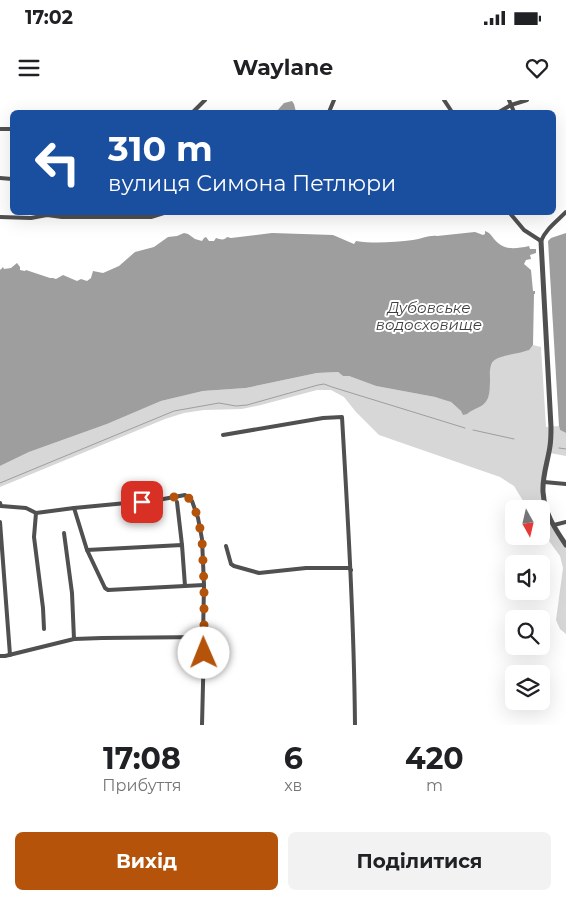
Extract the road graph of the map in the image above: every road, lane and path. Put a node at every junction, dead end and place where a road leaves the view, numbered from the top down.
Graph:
1 (205, 100) edge
2 (509, 100) edge
3 (527, 100) edge
4 (511, 105) junction
5 (195, 110) edge
6 (502, 110) edge
7 (513, 110) edge
8 (566, 212) edge
9 (47, 215) edge
10 (47, 215) edge
11 (156, 215) edge
12 (512, 215) edge
13 (0, 218) edge
14 (541, 241) junction
15 (223, 435) dead end
16 (544, 482) junction
17 (566, 484) edge
18 (177, 502) dead end
19 (0, 506) edge
20 (74, 508) junction
21 (36, 513) junction
22 (0, 522) edge
23 (566, 522) edge
24 (554, 525) junction
25 (64, 533) dead end
26 (182, 545) junction
27 (566, 545) edge
28 (226, 546) dead end
29 (87, 550) junction
30 (351, 570) junction
31 (204, 585) junction
32 (185, 586) junction
33 (44, 629) dead end
34 (203, 637) junction
35 (74, 640) junction
36 (10, 655) junction
37 (0, 656) edge
38 (202, 725) edge
39 (356, 725) edge

1 - 5 street
2 - 4 street
3 - 4 street
4 - 6 street
4 - 7 street
8 - 14 street
9 - 13 street
10 - 11 street
12 - 14 street
14 - 16 street
15 - 30 street
16 - 17 street
16 - 24 street
18 - 26 street
19 - 21 street
20 - 21 street
20 - 29 street
20 - 31 street
21 - 33 street
22 - 36 street
23 - 24 street
24 - 27 street
25 - 35 street
26 - 29 street
26 - 32 street
28 - 30 street
29 - 32 street
30 - 39 street
31 - 32 street
31 - 34 street
34 - 35 street
34 - 38 street
35 - 36 street
36 - 37 street

